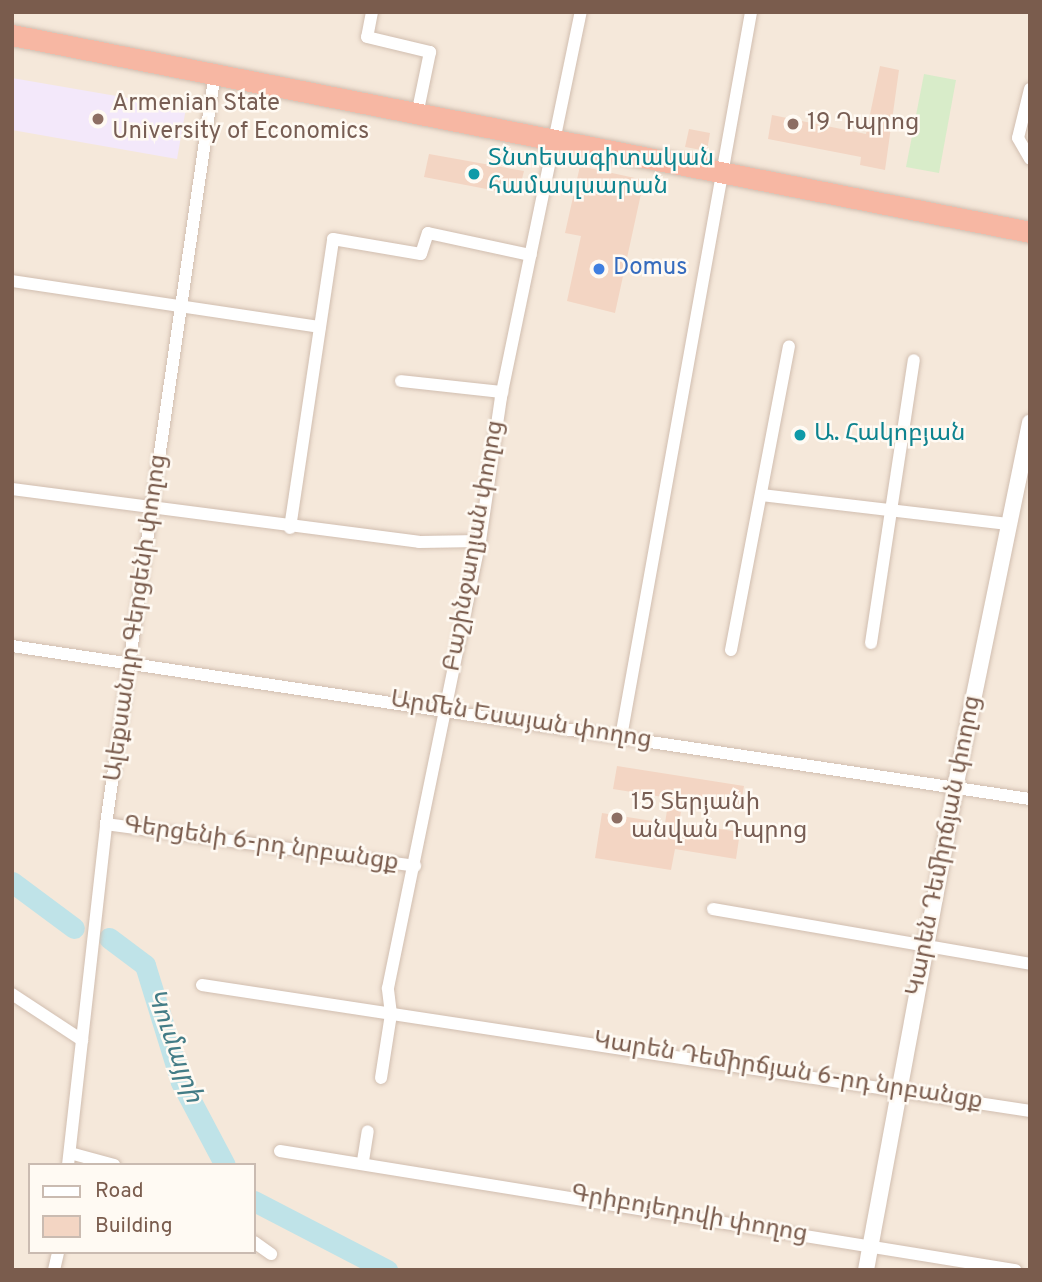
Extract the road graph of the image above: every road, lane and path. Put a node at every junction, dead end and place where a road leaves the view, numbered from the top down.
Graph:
1 (372, 12) edge
2 (582, 12) edge
3 (751, 12) edge
4 (12, 35) edge
5 (215, 72) junction
6 (1030, 89) edge
7 (418, 110) junction
8 (555, 138) junction
9 (1030, 159) edge
10 (723, 171) junction
11 (1030, 232) edge
12 (531, 255) junction
13 (12, 281) edge
14 (183, 305) junction
15 (320, 327) junction
16 (789, 347) dead end
17 (914, 359) dead end
18 (401, 381) dead end
19 (502, 392) junction
20 (1030, 423) edge
21 (12, 489) edge
22 (761, 495) junction
23 (153, 510) junction
24 (891, 510) junction
25 (1008, 524) junction
26 (290, 527) junction
27 (480, 541) junction
28 (871, 643) dead end
29 (12, 646) edge
30 (731, 650) dead end
31 (133, 663) junction
32 (447, 709) junction
33 (621, 737) junction
34 (955, 788) junction
35 (1030, 799) edge
36 (106, 824) junction
37 (415, 866) junction
38 (713, 909) dead end
39 (925, 947) junction
40 (1030, 964) edge
41 (202, 985) dead end
42 (12, 994) edge
43 (391, 1014) junction
44 (82, 1041) junction
45 (381, 1078) dead end
46 (900, 1090) junction
47 (1030, 1111) edge
48 (368, 1131) dead end
49 (280, 1151) dead end
50 (69, 1159) edge
51 (363, 1161) junction
52 (99, 1163) edge
53 (256, 1243) edge
54 (871, 1246) junction
55 (271, 1254) dead end
56 (866, 1270) edge
57 (1015, 1270) edge

1 - 7 street
2 - 8 street, Բաշինջաղյան փողոց
3 - 10 street
4 - 5 highway
5 - 7 highway
5 - 14 street, Ալեքսանդր Գերցենի փողոց
6 - 9 street
7 - 8 highway
8 - 10 highway
8 - 12 street, Բաշինջաղյան փողոց
10 - 11 highway
10 - 33 street
12 - 15 street
12 - 19 street, Բաշինջաղյան փողոց
13 - 14 street
14 - 15 street
14 - 23 street, Ալեքսանդր Գերցենի փողոց
15 - 26 street
16 - 22 street
17 - 24 street
18 - 19 street
19 - 27 street, Բաշինջաղյան փողոց
20 - 25 street, Կարեն Դեմիրճյան փողոց
21 - 23 street
22 - 24 street
22 - 30 street
23 - 26 street
23 - 31 street, Ալեքսանդր Գերցենի փողոց
24 - 25 street
24 - 28 street
25 - 34 street, Կարեն Դեմիրճյան փողոց
26 - 27 street
27 - 32 street, Բաշինջաղյան փողոց
29 - 31 street, Արմեն Եսայան փողոց
31 - 32 street, Արմեն Եսայան փողոց
31 - 36 street, Ալեքսանդր Գերցենի փողոց
32 - 33 street, Արմեն Եսայան փողոց
32 - 37 street, Բաշինջաղյան փողոց
33 - 34 street, Արմեն Եսայան փողոց
34 - 35 street, Արմեն Եսայան փողոց
34 - 39 street, Կարեն Դեմիրճյան փողոց
36 - 37 street, Գերցենի 6-րդ նրբանցք
36 - 44 street, Ալեքսանդր Գերցենի փողոց
37 - 43 street, Բաշինջաղյան փողոց
38 - 39 street
39 - 40 street
39 - 46 street, Կարեն Դեմիրճյան փողոց
41 - 43 street, Կարեն Դեմիրճյան 6-րդ նրբանցք
42 - 44 street
43 - 45 street, Բաշինջաղյան փողոց
43 - 46 street, Կարեն Դեմիրճյան 6-րդ նրբանցք
44 - 50 street, Ալեքսանդր Գերցենի փողոց
46 - 47 street, Կարեն Դեմիրճյան 6-րդ նրբանցք
46 - 54 street, Կարեն Դեմիրճյան փողոց
48 - 51 street
49 - 51 street, Գրիբոյեդովի փողոց
50 - 52 street
51 - 54 street, Գրիբոյեդովի փողոց
53 - 55 street
54 - 56 street, Կարեն Դեմիրճյան փողոց
54 - 57 street, Գրիբոյեդովի փողոց

